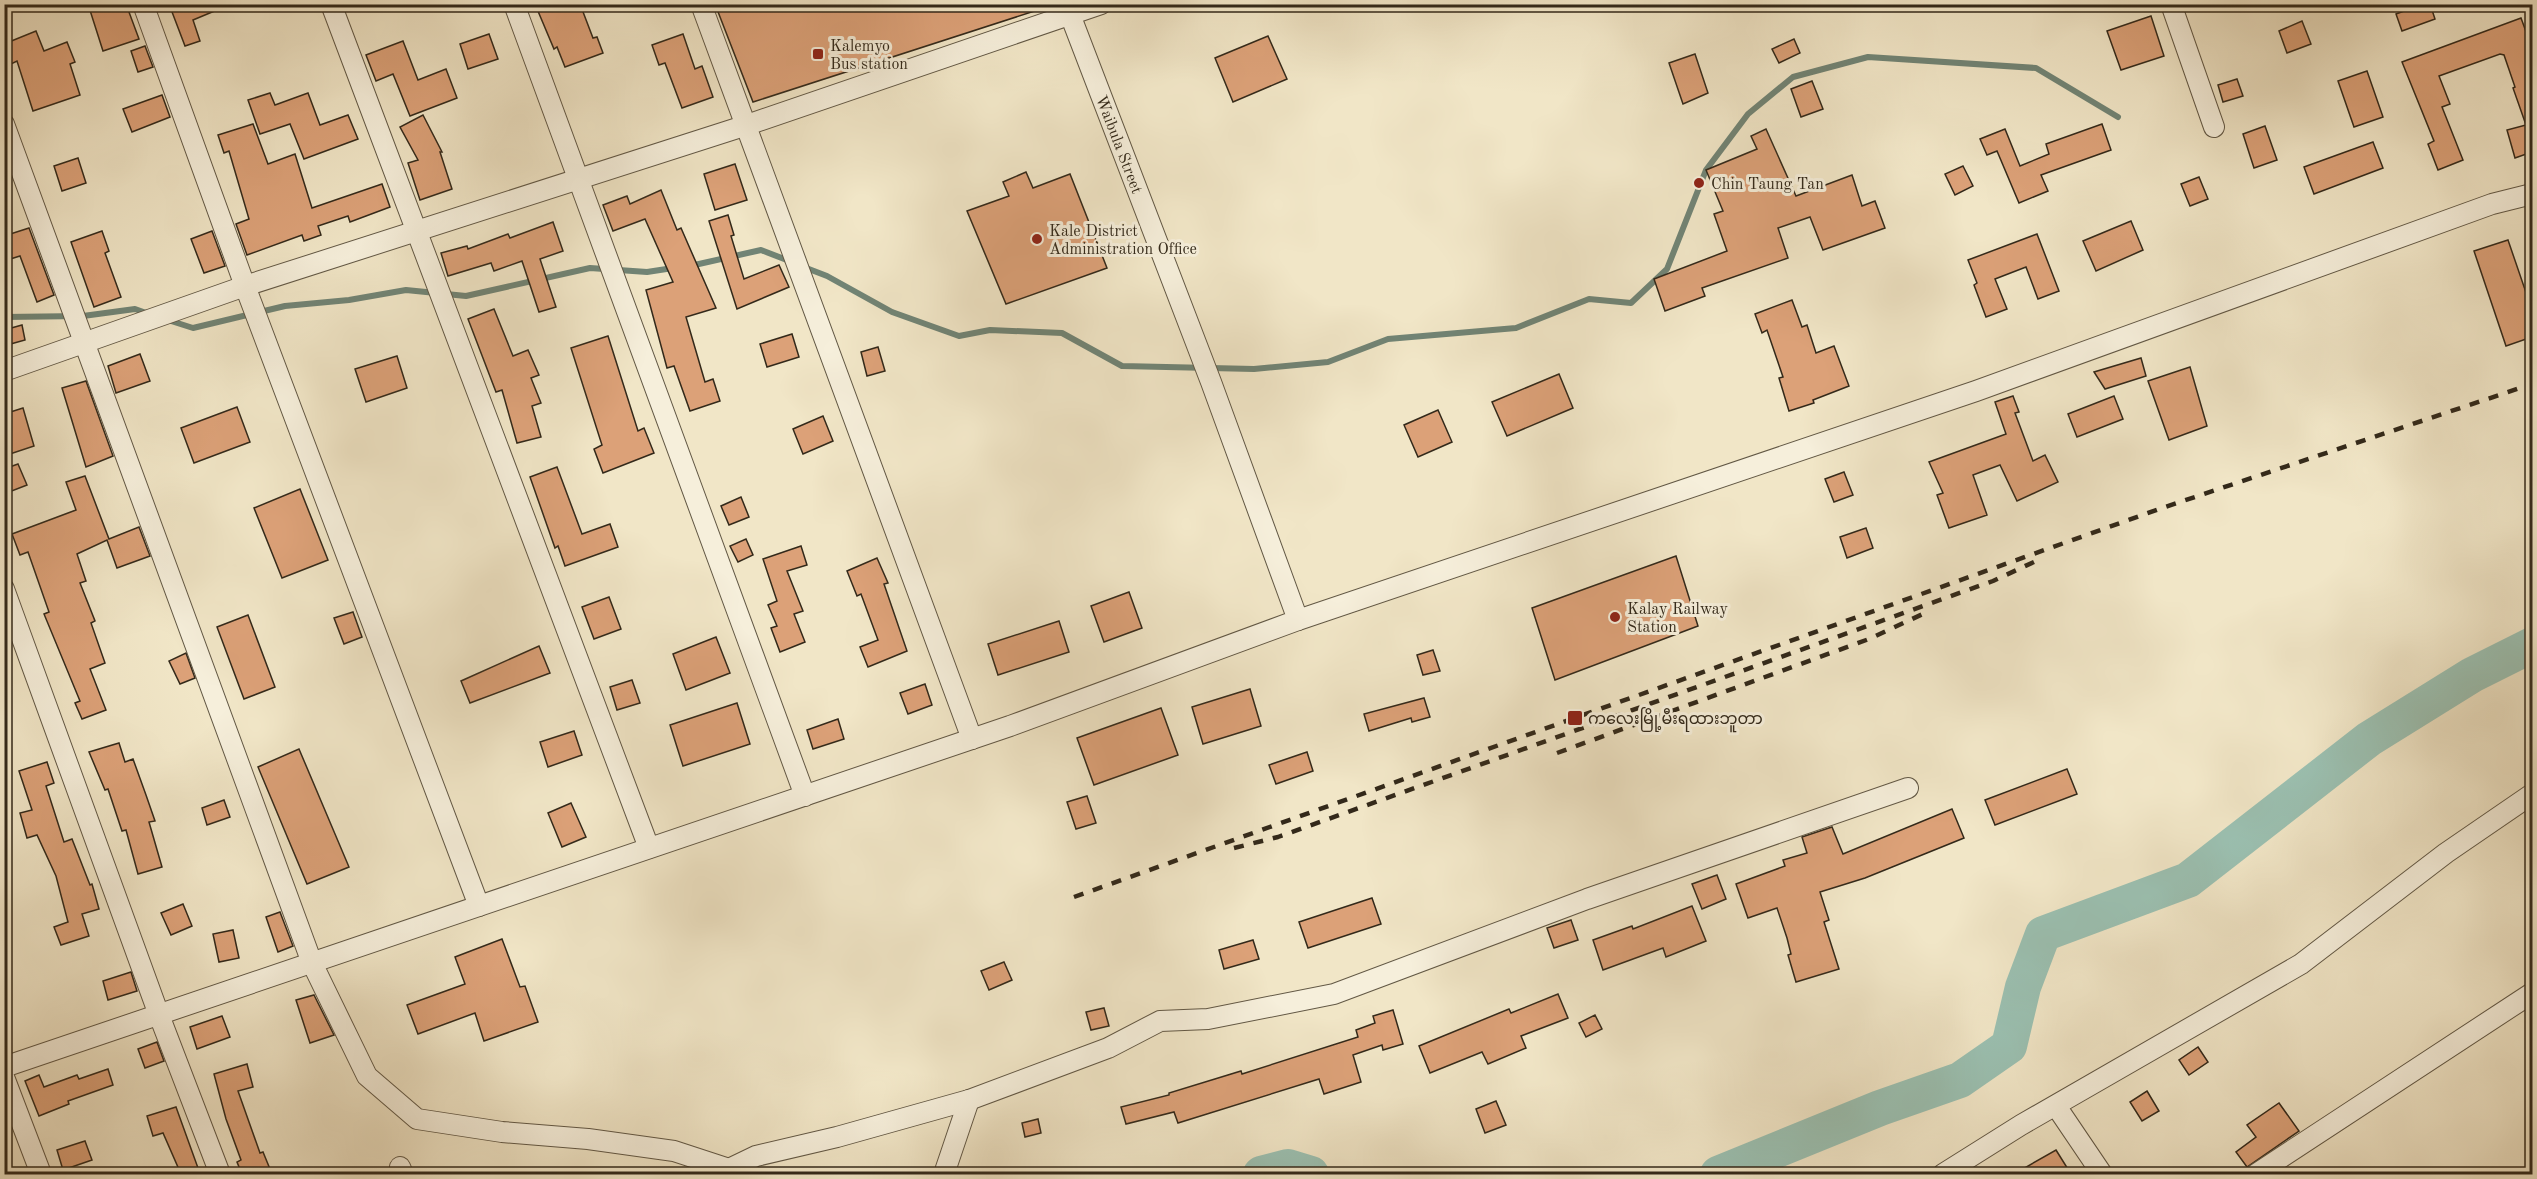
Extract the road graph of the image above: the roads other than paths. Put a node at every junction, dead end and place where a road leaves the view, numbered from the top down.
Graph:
1 (142, 4) edge
2 (331, 4) edge
3 (513, 4) edge
4 (701, 4) edge
5 (1101, 4) edge
6 (2170, 4) edge
7 (1069, 10) edge
8 (4, 124) edge
9 (747, 125) junction
10 (2214, 127) dead end
11 (579, 179) junction
12 (2532, 194) edge
13 (417, 231) junction
14 (247, 290) junction
15 (82, 336) junction
16 (4, 370) edge
17 (4, 590) edge
18 (1298, 620) junction
19 (972, 739) junction
20 (1908, 788) dead end
21 (2532, 794) edge
22 (806, 796) junction
23 (649, 848) junction
24 (479, 906) junction
25 (312, 963) junction
26 (2532, 993) edge
27 (159, 1015) junction
28 (4, 1067) edge
29 (4, 1077) edge
30 (969, 1100) junction
31 (2056, 1106) junction
32 (733, 1172) edge
33 (41, 1174) edge
34 (220, 1174) edge
35 (944, 1174) edge
36 (1943, 1174) edge
37 (2102, 1174) edge
38 (2256, 1174) edge

1 - 14 street
2 - 13 street
3 - 11 street
4 - 9 street
5 - 7 street
6 - 10 street
7 - 9 street
7 - 18 street, Waibula Street
8 - 15 street
9 - 11 street
9 - 19 street
11 - 13 street
11 - 22 street
12 - 18 street
13 - 14 street
13 - 23 street
14 - 15 street
14 - 24 street
15 - 16 street
15 - 25 street
17 - 27 street
18 - 19 street
19 - 22 street
20 - 30 street
21 - 31 street
22 - 23 street
23 - 24 street
24 - 25 street
25 - 27 street
25 - 32 street
26 - 38 street
27 - 28 street
27 - 34 street
29 - 33 street
30 - 32 street
30 - 35 street
31 - 36 street
31 - 37 street

